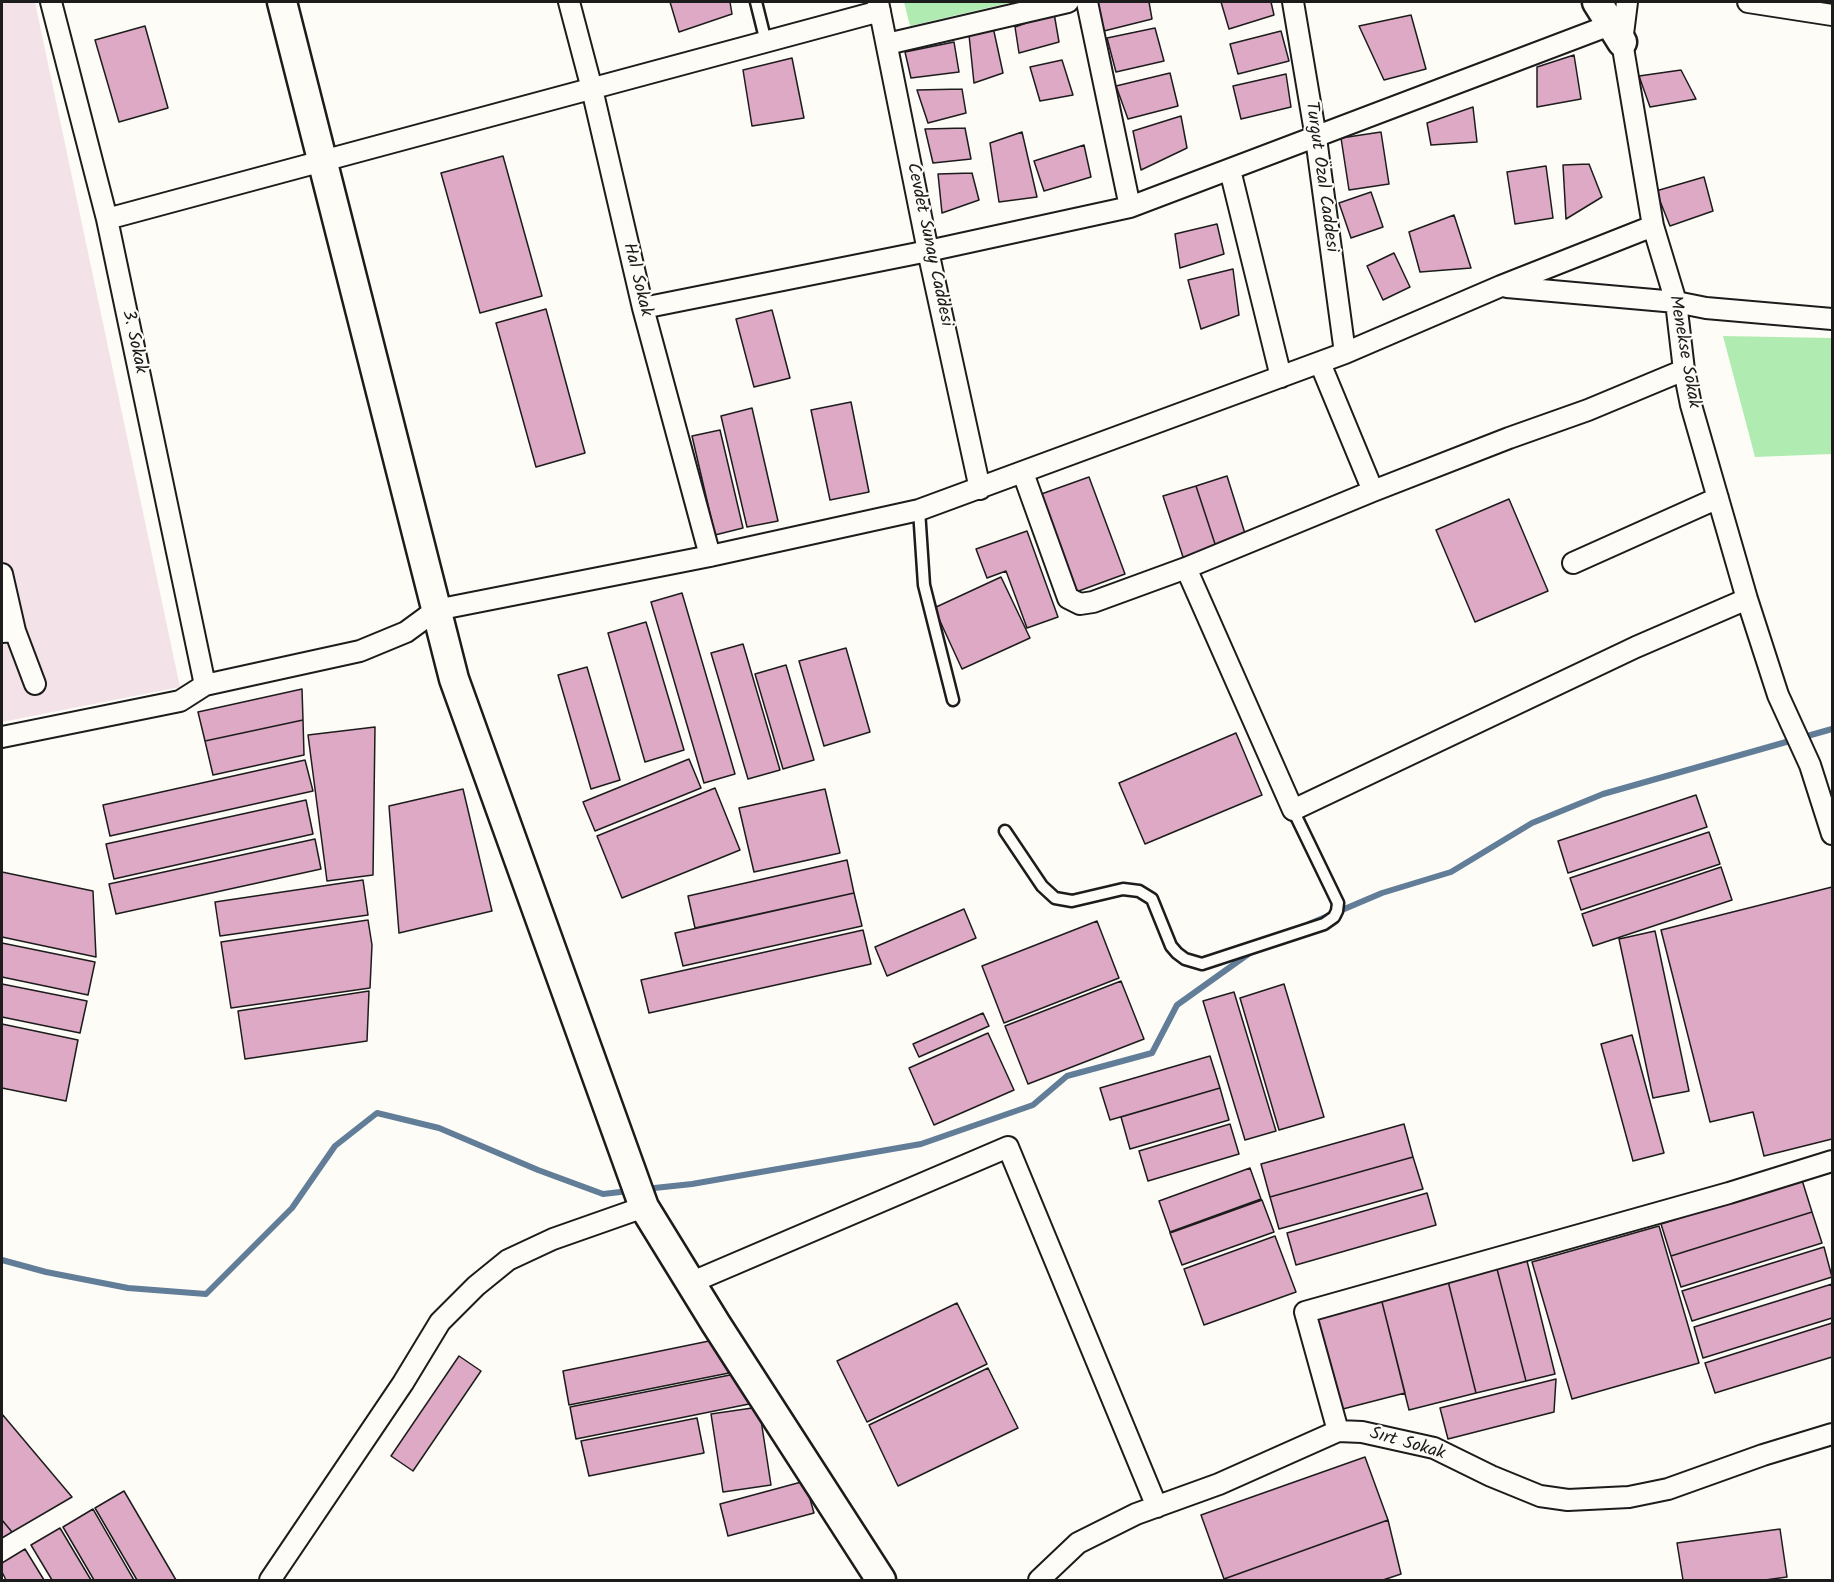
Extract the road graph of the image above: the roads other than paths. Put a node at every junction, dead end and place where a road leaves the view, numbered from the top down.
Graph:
1 (51, 2) edge
2 (282, 2) edge
3 (569, 2) edge
4 (756, 2) edge
5 (1068, 2) edge
6 (1087, 2) edge
7 (1293, 2) edge
8 (1627, 2) edge
9 (1748, 2) edge
10 (879, 6) edge
11 (1833, 15) edge
12 (1610, 23) edge
13 (766, 42) junction
14 (887, 44) junction
15 (592, 89) junction
16 (1316, 138) junction
17 (323, 160) junction
18 (1230, 170) junction
19 (1130, 207) junction
20 (107, 219) junction
21 (1653, 226) junction
22 (928, 251) junction
23 (1501, 286) junction
24 (1676, 302) junction
25 (643, 308) junction
26 (1833, 319) edge
27 (1345, 353) junction
28 (1320, 363) junction
29 (1684, 370) junction
30 (1281, 377) junction
31 (1023, 473) junction
32 (980, 489) junction
33 (1373, 491) junction
34 (1718, 498) junction
35 (920, 510) junction
36 (710, 556) junction
37 (1573, 563) dead end
38 (1186, 568) junction
39 (2, 574) edge
40 (1747, 599) junction
41 (436, 610) junction
42 (8, 632) edge
43 (34, 684) dead end
44 (205, 685) junction
45 (953, 700) dead end
46 (2, 737) edge
47 (1293, 810) junction
48 (1005, 831) dead end
49 (1833, 834) edge
50 (1833, 1161) edge
51 (644, 1207) junction
52 (690, 1283) junction
53 (1338, 1431) junction
54 (1833, 1434) edge
55 (1157, 1507) junction
56 (270, 1581) edge
57 (881, 1581) edge
58 (1039, 1581) edge

1 - 20 street, 3. Sokak
2 - 17 street
3 - 15 street, Hal Sokak
4 - 13 lane
5 - 14 street
6 - 19 street
7 - 16 street, Turgut Özal Caddesi
8 - 12 street, Menekse Sokak
9 - 11 street
10 - 13 street
10 - 14 street, Cevdet Sunay Caddesi
12 - 16 street
12 - 21 street, Menekse Sokak
13 - 15 street
14 - 22 street, Cevdet Sunay Caddesi
15 - 17 street
15 - 25 street, Hal Sokak
16 - 18 street
16 - 27 street, Turgut Özal Caddesi
17 - 20 street
17 - 41 street
18 - 19 street
18 - 30 street
19 - 22 street
20 - 44 street, 3. Sokak
21 - 23 street
21 - 24 street, Menekse Sokak
22 - 25 street
22 - 32 street, Cevdet Sunay Caddesi
23 - 24 street
23 - 27 street
24 - 26 street
24 - 29 street, Menekse Sokak
25 - 36 street, Hal Sokak
27 - 28 street
28 - 30 street
28 - 33 street
29 - 33 street
29 - 34 street, Menekse Sokak
30 - 31 street
31 - 32 street
31 - 38 street
32 - 35 street
33 - 38 street
34 - 37 street
34 - 40 street, Menekse Sokak
35 - 36 street
35 - 45 lane
36 - 41 street
38 - 47 street
39 - 42 street
40 - 47 street
40 - 49 street, Menekse Sokak
41 - 44 street
41 - 51 street
42 - 43 street
44 - 46 street
47 - 48 lane
50 - 53 street
51 - 52 street
51 - 56 street
52 - 55 street
52 - 57 street
53 - 54 street, Sırt Sokak
53 - 55 street, Sırt Sokak
55 - 58 street, Sırt Sokak

